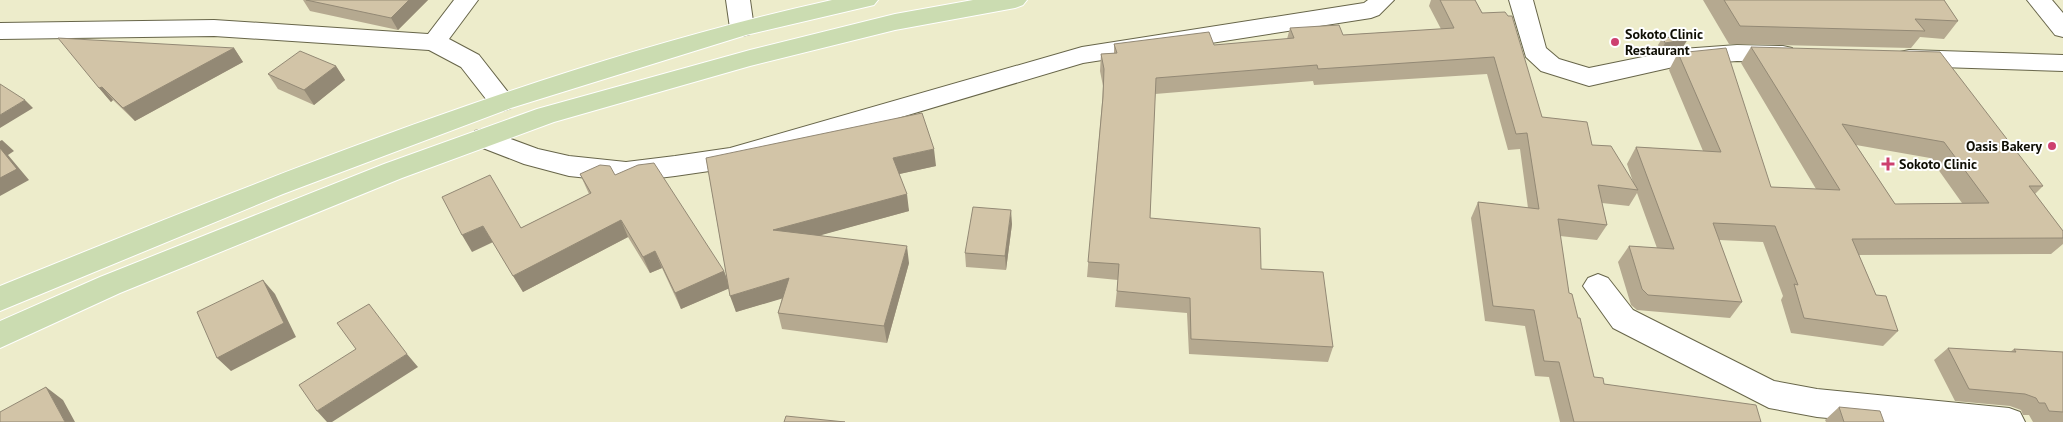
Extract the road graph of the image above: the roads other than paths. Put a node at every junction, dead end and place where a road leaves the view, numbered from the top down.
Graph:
1 (466, 0) edge
2 (738, 0) edge
3 (866, 0) edge
4 (1015, 0) edge
5 (1382, 0) edge
6 (1521, 0) edge
7 (2039, 0) edge
8 (742, 28) junction
9 (2063, 29) edge
10 (0, 32) edge
11 (434, 42) junction
12 (1806, 55) edge
13 (1885, 58) edge
14 (2063, 63) edge
15 (502, 102) junction
16 (484, 138) junction
17 (1598, 286) dead end
18 (0, 300) edge
19 (0, 334) edge
20 (2009, 422) edge

1 - 11 street
2 - 8 street
3 - 8 main road
4 - 16 main road
5 - 16 street
6 - 12 street
7 - 9 street
8 - 15 main road
10 - 11 street
11 - 15 street
13 - 14 street
15 - 18 main road
16 - 19 main road
17 - 20 street

